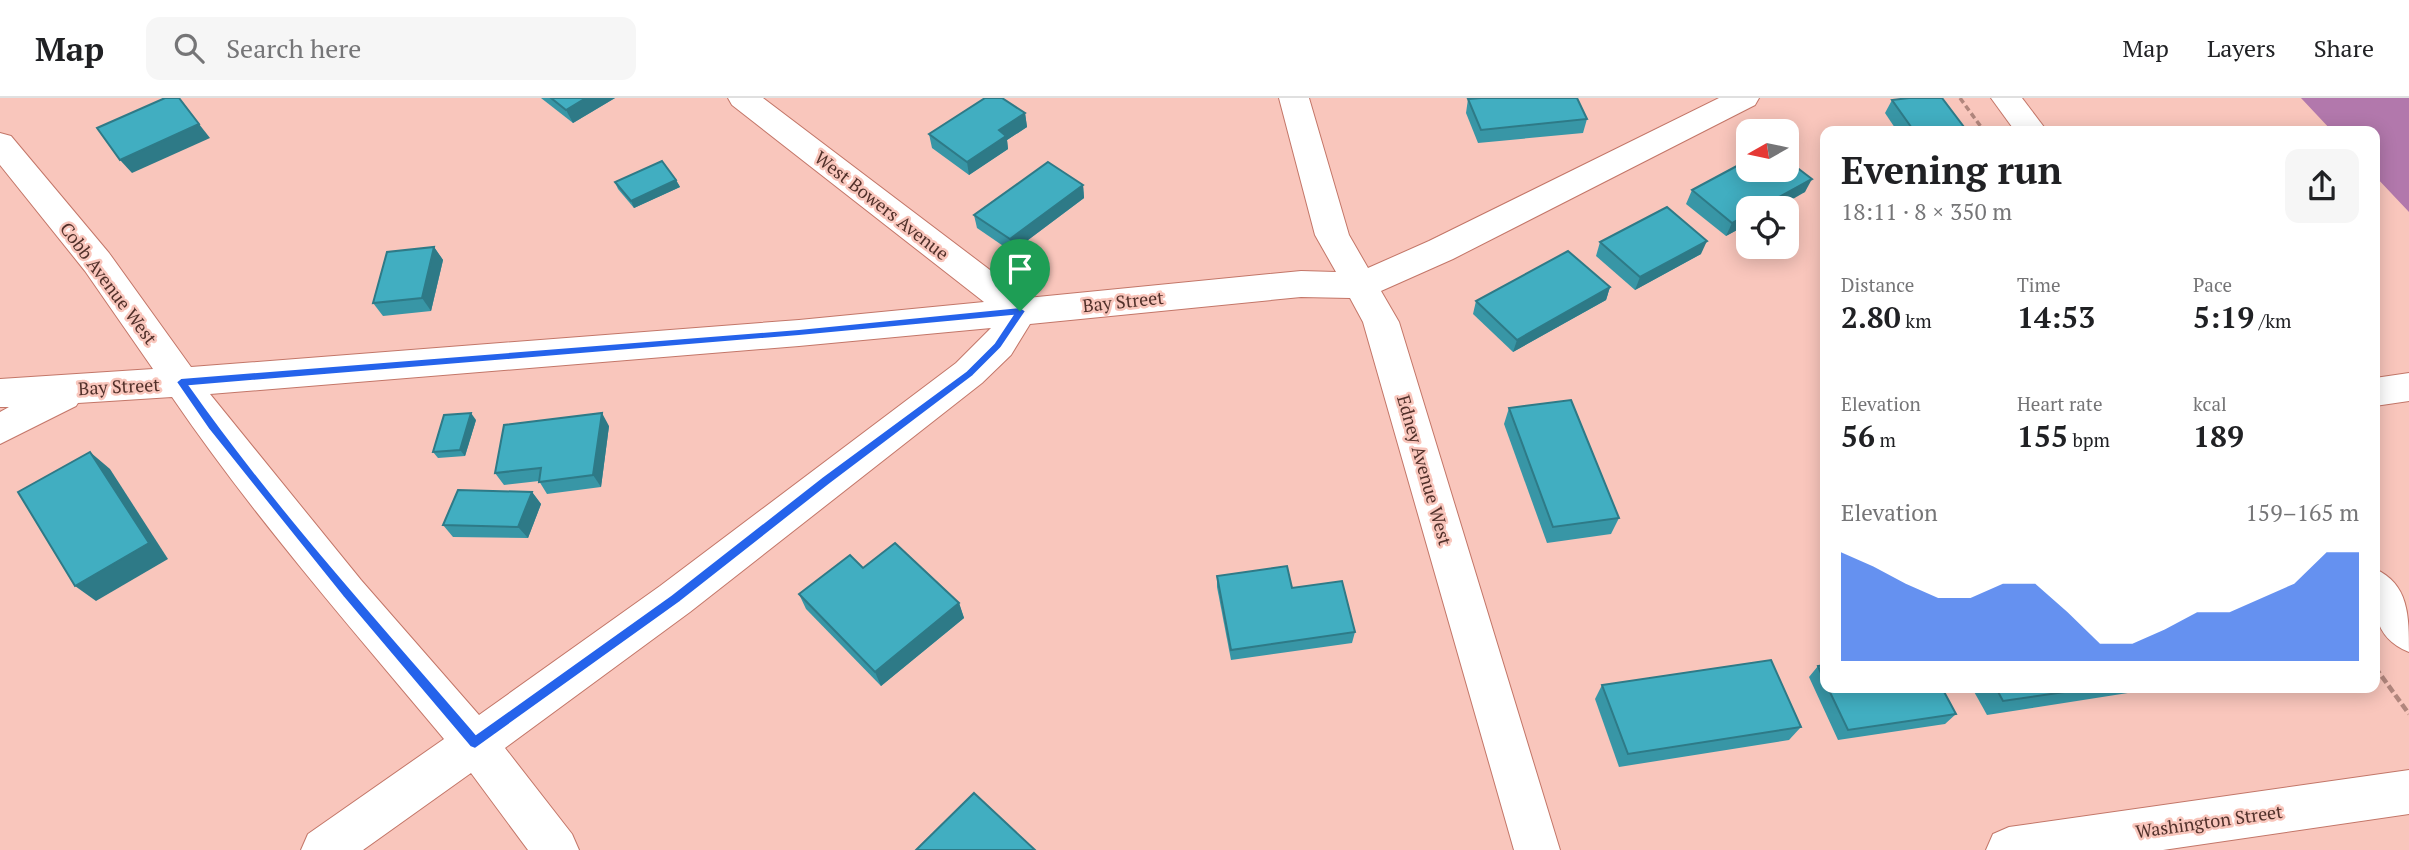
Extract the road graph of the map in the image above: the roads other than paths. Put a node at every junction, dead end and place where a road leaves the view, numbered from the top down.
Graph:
1 (743, 98) edge
2 (1294, 98) edge
3 (1744, 98) edge
4 (2006, 98) edge
5 (2027, 126) edge
6 (0, 144) edge
7 (1360, 285) junction
8 (1020, 311) junction
9 (181, 382) junction
10 (2409, 387) edge
11 (79, 388) junction
12 (2380, 391) edge
13 (0, 393) edge
14 (0, 429) edge
15 (2380, 594) edge
16 (2409, 633) edge
17 (475, 743) junction
18 (2409, 792) edge
19 (324, 850) edge
20 (556, 850) edge
21 (1537, 850) edge
22 (2009, 850) edge

1 - 8 street, West Bowers Avenue
2 - 7 street, Edney Avenue West
3 - 7 street, Bay Street
4 - 5 street
6 - 9 street, Cobb Avenue West
7 - 8 street, Bay Street
7 - 21 street, Edney Avenue West
8 - 9 street, Bay Street
8 - 17 street
9 - 11 street, Bay Street
9 - 17 street, Cobb Avenue West
10 - 12 street
11 - 13 street, Bay Street
11 - 14 street
15 - 16 street
17 - 19 street
17 - 20 street, Cobb Avenue West
18 - 22 street, Washington Street

